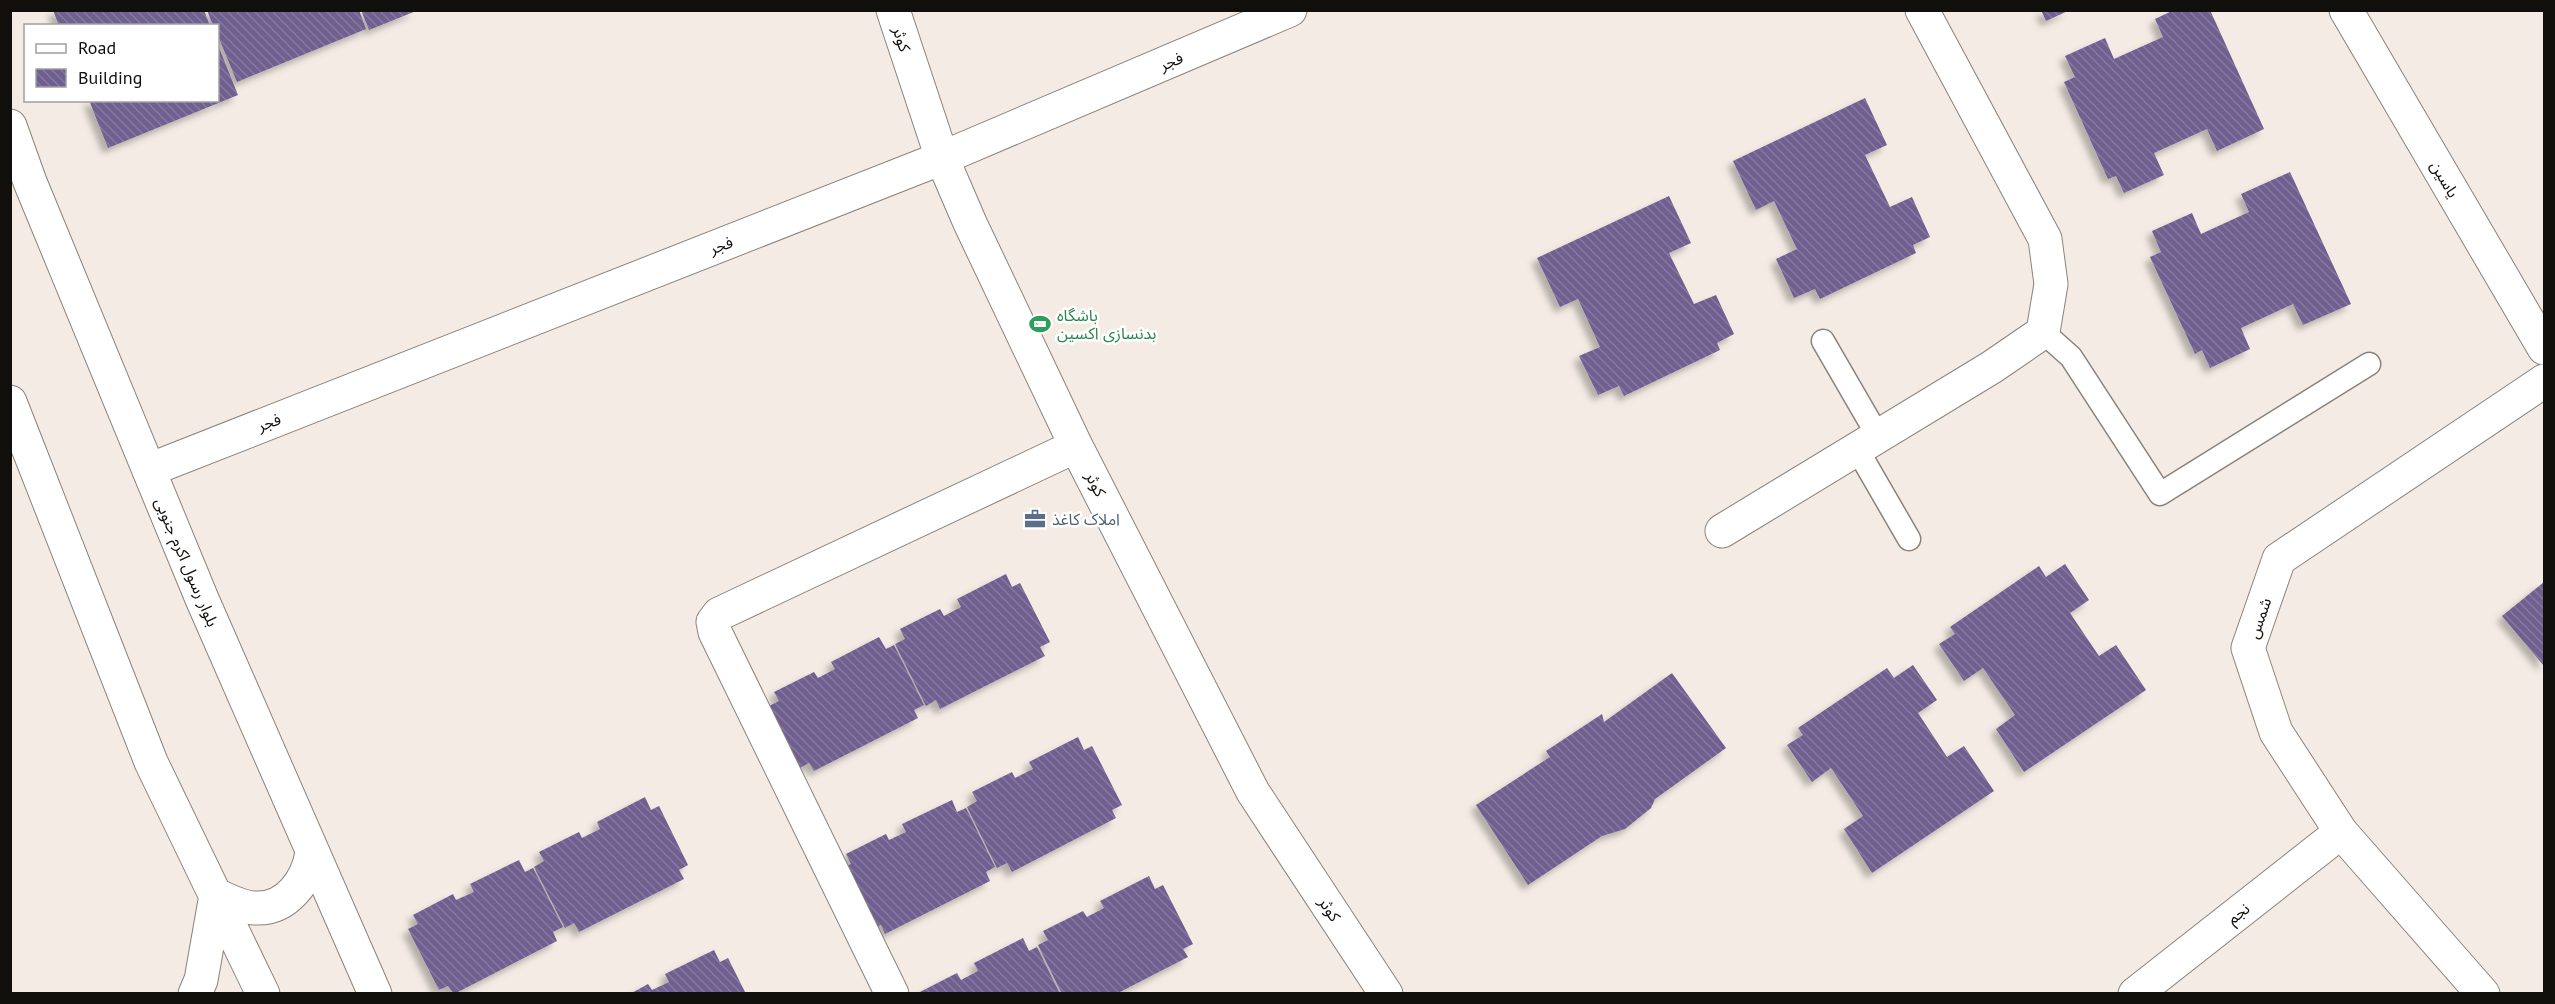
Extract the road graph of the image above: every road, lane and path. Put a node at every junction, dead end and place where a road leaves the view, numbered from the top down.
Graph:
1 (893, 10) edge
2 (1290, 10) edge
3 (1922, 10) edge
4 (2346, 10) edge
5 (10, 126) edge
6 (942, 158) junction
7 (2043, 332) junction
8 (1823, 341) dead end
9 (2544, 348) edge
10 (2369, 364) dead end
11 (2544, 381) edge
12 (10, 402) edge
13 (1867, 442) junction
14 (1076, 446) junction
15 (148, 470) junction
16 (1722, 531) dead end
17 (1909, 539) dead end
18 (2341, 832) junction
19 (312, 852) junction
20 (216, 895) junction
21 (195, 993) edge
22 (263, 993) edge
23 (375, 993) edge
24 (892, 993) edge
25 (1386, 993) edge
26 (2135, 993) edge
27 (2483, 993) edge

1 - 6 street, کوثر
2 - 6 street, فجر
3 - 7 street
4 - 9 street, یاسین
5 - 15 street, بلوار رسول اکرم جنوبی
6 - 14 street, کوثر
6 - 15 street, فجر
7 - 10 lane
7 - 13 street
8 - 13 lane
11 - 18 street, شمس
12 - 20 street
13 - 16 street
13 - 17 lane
14 - 24 street
14 - 25 street, کوثر
15 - 19 street, بلوار رسول اکرم جنوبی
18 - 26 street, نجم
18 - 27 street, شمس
19 - 20 street
19 - 23 street, بلوار رسول اکرم جنوبی
20 - 21 street
20 - 22 street

